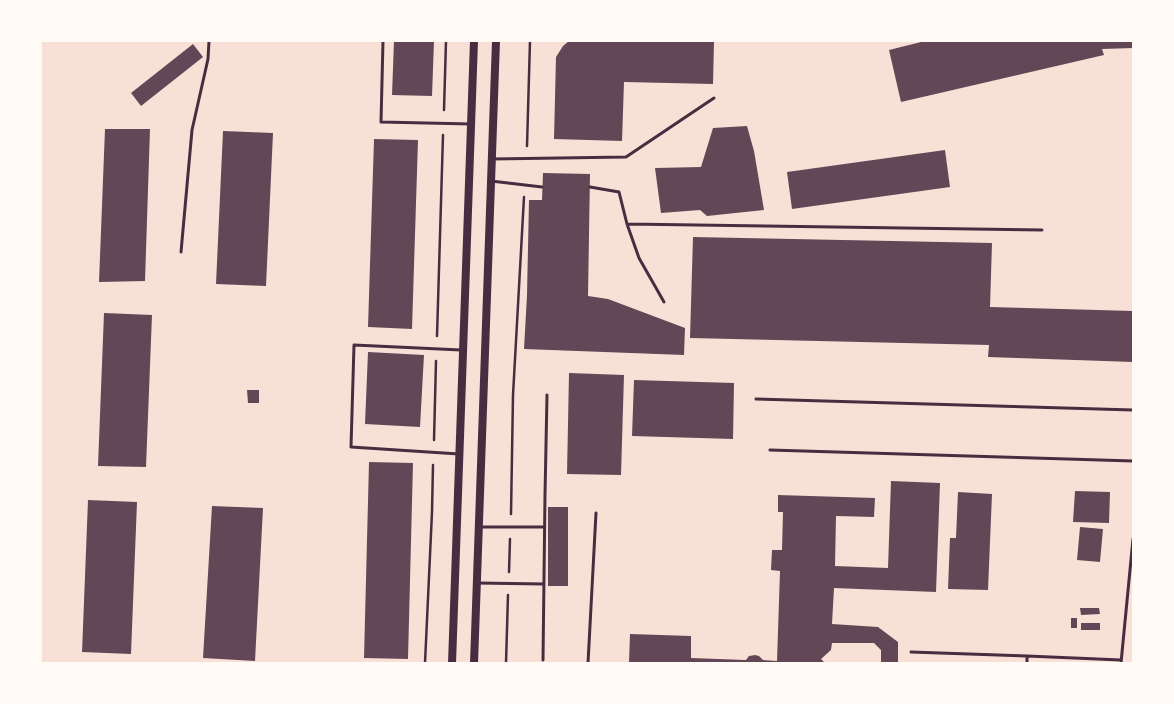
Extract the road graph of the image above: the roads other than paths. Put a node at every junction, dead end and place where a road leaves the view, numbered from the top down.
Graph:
1 (209, 41) edge
2 (383, 41) edge
3 (474, 41) edge
4 (496, 41) edge
5 (714, 98) dead end
6 (471, 124) junction
7 (492, 159) junction
8 (491, 181) junction
9 (542, 187) dead end
10 (590, 187) dead end
11 (627, 224) junction
12 (1042, 230) dead end
13 (181, 252) dead end
14 (664, 302) dead end
15 (463, 350) junction
16 (547, 395) dead end
17 (756, 399) dead end
18 (1133, 410) edge
19 (770, 450) dead end
20 (460, 454) junction
21 (1133, 461) edge
22 (596, 513) dead end
23 (479, 527) junction
24 (544, 527) junction
25 (1133, 539) edge
26 (477, 583) junction
27 (544, 584) junction
28 (911, 652) dead end
29 (1027, 656) junction
30 (543, 660) dead end
31 (1121, 662) edge
32 (452, 663) edge
33 (474, 663) edge
34 (588, 663) edge
35 (1027, 663) edge

1 - 13 lane
2 - 6 lane
3 - 6 main road
4 - 7 main road
5 - 7 lane
6 - 15 main road
7 - 8 main road
8 - 9 lane
8 - 23 main road
10 - 11 lane
11 - 12 lane
11 - 14 lane
15 - 20 main road
15 - 20 lane
16 - 24 lane
17 - 18 lane
19 - 21 lane
20 - 32 main road
22 - 34 lane
23 - 24 lane
23 - 26 main road
24 - 27 lane
25 - 31 lane
26 - 27 lane
26 - 33 main road
27 - 30 lane
28 - 29 lane
29 - 31 lane
29 - 35 lane

